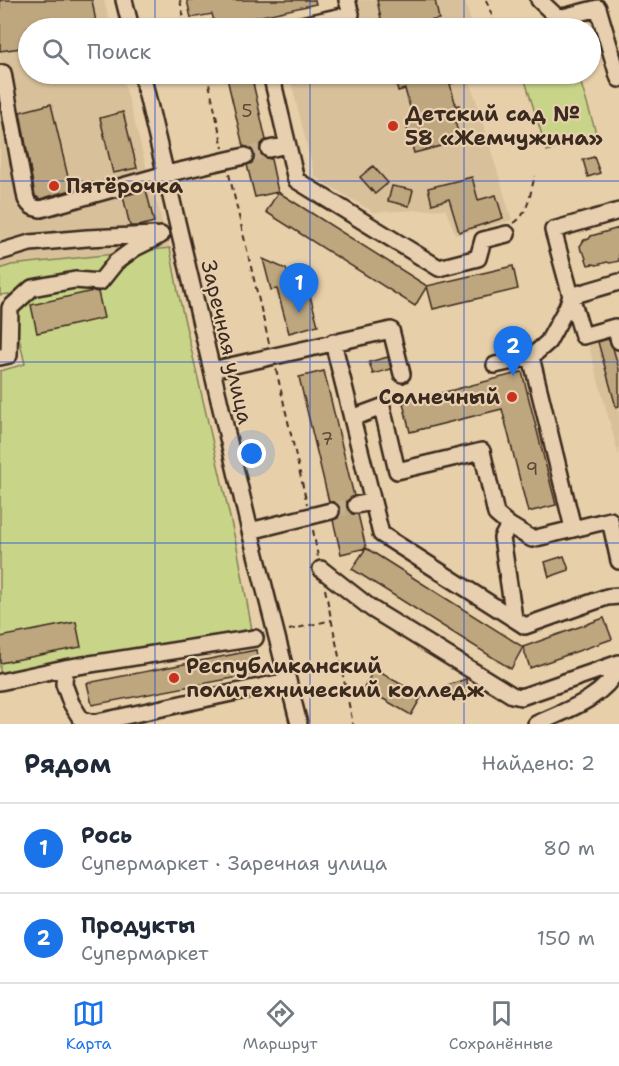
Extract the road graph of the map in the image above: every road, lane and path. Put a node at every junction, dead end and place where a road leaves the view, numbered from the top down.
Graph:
1 (124, 0) edge
2 (180, 0) edge
3 (347, 0) edge
4 (486, 0) edge
5 (539, 0) edge
6 (128, 18) edge
7 (184, 18) edge
8 (333, 18) edge
9 (493, 18) edge
10 (601, 18) edge
11 (601, 18) edge
12 (3, 74) dead end
13 (619, 79) edge
14 (144, 84) edge
15 (273, 84) edge
16 (287, 145) junction
17 (269, 149) tunnel mouth
18 (245, 156) tunnel mouth
19 (166, 174) junction
20 (535, 176) dead end
21 (619, 211) edge
22 (178, 230) junction
23 (507, 234) joint
24 (161, 235) junction
25 (0, 252) edge
26 (253, 274) dead end
27 (619, 282) edge
28 (571, 296) junction
29 (619, 341) edge
30 (333, 342) junction
31 (272, 356) junction
32 (0, 357) edge
33 (531, 357) junction
34 (495, 365) dead end
35 (212, 370) junction
36 (402, 374) dead end
37 (352, 418) junction
38 (373, 502) junction
39 (356, 505) tunnel mouth
40 (331, 511) tunnel mouth
41 (310, 516) junction
42 (509, 525) junction
43 (573, 528) junction
44 (250, 531) junction
45 (619, 561) edge
46 (321, 569) junction
47 (619, 596) edge
48 (514, 618) junction
49 (332, 620) junction
50 (280, 632) dead end
51 (255, 638) dead end
52 (619, 663) edge
53 (65, 668) junction
54 (617, 674) edge
55 (288, 681) junction
56 (0, 682) edge
57 (80, 722) edge
58 (299, 724) edge
59 (354, 724) edge
60 (536, 724) edge

1 - 6 street
2 - 7 path
3 - 8 street
4 - 9 path
5 - 10 street
11 - 13 street
12 - 19 street
14 - 19 street, Заречная улица
15 - 16 street
16 - 17 street
16 - 23 street
18 - 19 street
19 - 22 street, Заречная улица
20 - 23 path
21 - 28 street
22 - 24 street
22 - 35 street, Заречная улица
24 - 25 street
24 - 32 street
26 - 31 path
27 - 28 street
28 - 29 street
28 - 33 street
30 - 31 street
30 - 36 street
30 - 37 street
31 - 35 street
31 - 41 path
33 - 34 street
33 - 43 street
35 - 44 street, Заречная улица
37 - 38 street
37 - 42 street
38 - 39 street
38 - 48 street
40 - 41 street
41 - 44 street
41 - 46 path
42 - 43 street
42 - 48 street
43 - 45 street
44 - 55 street, Заречная улица
46 - 49 path
46 - 52 street
47 - 48 street
49 - 50 path
49 - 59 path
51 - 53 street
53 - 56 street
53 - 57 street
54 - 60 street
55 - 57 street
55 - 58 street, Заречная улица

